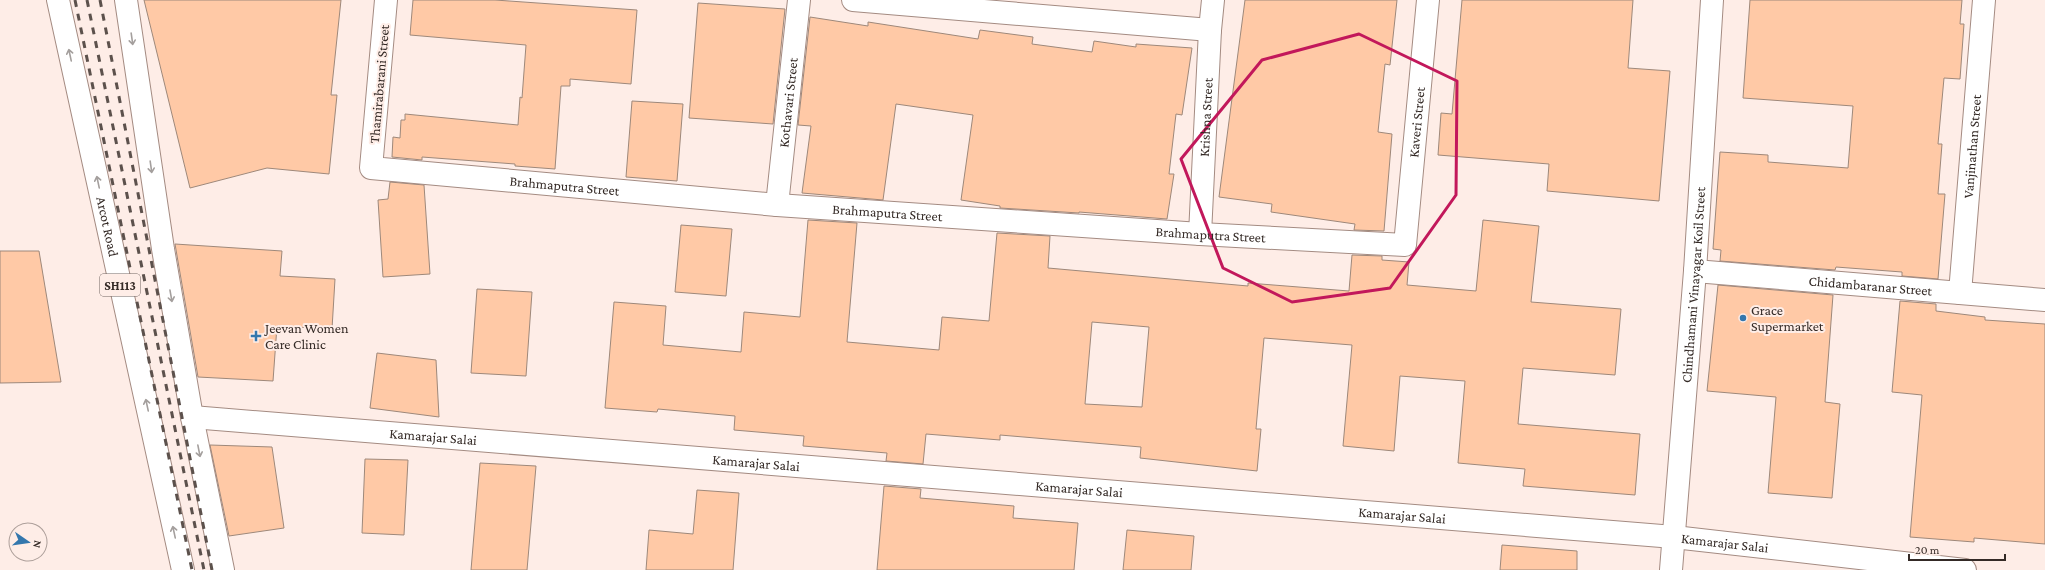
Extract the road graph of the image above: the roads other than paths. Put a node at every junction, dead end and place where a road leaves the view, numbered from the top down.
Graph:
1 (58, 0) edge
2 (126, 0) edge
3 (386, 0) edge
4 (799, 0) edge
5 (853, 0) edge
6 (1213, 0) edge
7 (1428, 0) edge
8 (1712, 0) edge
9 (1984, 0) edge
10 (1210, 30) junction
11 (371, 168) joint
12 (778, 205) junction
13 (1200, 234) junction
14 (1405, 245) joint
15 (1695, 271) junction
16 (1960, 293) junction
17 (2045, 300) edge
18 (192, 417) junction
19 (1674, 537) junction
20 (183, 570) edge
21 (223, 570) edge
22 (1671, 570) edge
23 (1965, 570) edge

20 -> 1 street, Arcot Road / SH113
2 -> 18 street
3 - 11 street, Thamirabarani Street
4 - 12 street, Kothavari Street
5 - 10 street
6 - 10 street, Krishna Street
7 - 14 street, Kaveri Street
8 - 15 street, Chindhamani Vinayagar Koil Street
9 - 16 street, Vanjinathan Street
10 - 13 street, Krishna Street
11 - 12 street, Brahmaputra Street
12 - 13 street, Brahmaputra Street
13 - 14 street, Brahmaputra Street
15 - 16 street, Chidambaranar Street
15 - 19 street, Chindhamani Vinayagar Koil Street
16 - 17 street, Chidambaranar Street
18 - 19 street, Kamarajar Salai
18 -> 21 street
19 - 22 street, Chindhamani Vinayagar Koil Street
19 - 23 street, Kamarajar Salai

